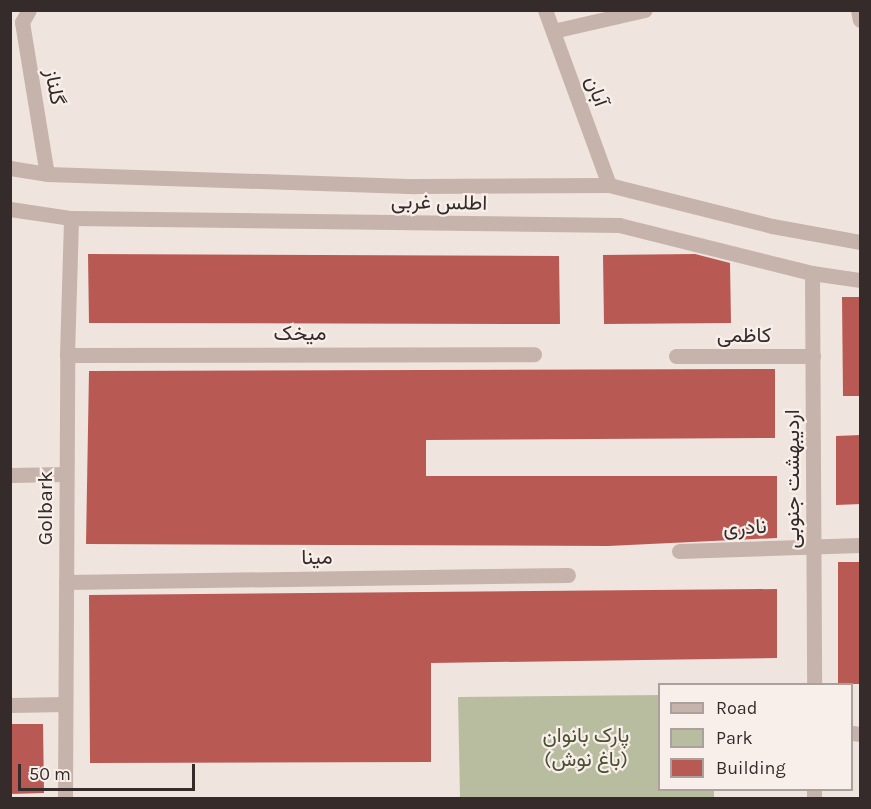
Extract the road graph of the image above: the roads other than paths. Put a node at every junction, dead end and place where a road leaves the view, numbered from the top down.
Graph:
1 (29, 10) edge
2 (545, 10) edge
3 (645, 10) edge
4 (858, 10) edge
5 (861, 20) edge
6 (553, 31) junction
7 (10, 168) edge
8 (47, 174) junction
9 (609, 185) junction
10 (10, 209) edge
11 (71, 218) junction
12 (861, 242) edge
13 (812, 273) junction
14 (861, 280) edge
15 (534, 354) dead end
16 (66, 355) junction
17 (676, 356) dead end
18 (813, 356) junction
19 (66, 474) junction
20 (10, 475) edge
21 (813, 544) junction
22 (861, 545) edge
23 (679, 551) dead end
24 (568, 575) dead end
25 (66, 582) junction
26 (814, 683) edge
27 (65, 704) junction
28 (10, 705) edge
29 (65, 798) edge

1 - 8 street, گلناز
2 - 6 street, آبان
3 - 6 street
4 - 5 street
6 - 9 street, آبان
7 - 8 street, اطلس غربی
8 - 9 street, اطلس غربی
9 - 12 street, اطلس غربی
10 - 11 street, اطلس غربی
11 - 13 street, اطلس غربی
11 - 16 street, Golbark
13 - 14 street, اطلس غربی
13 - 18 street, اردیبهشت جنوبی
15 - 16 street, میخک
16 - 19 street, Golbark
17 - 18 street, کاظمی
18 - 21 street, اردیبهشت جنوبی
19 - 20 street
19 - 25 street, Golbark
21 - 22 street, نادری
21 - 23 street, نادری
21 - 26 street, اردیبهشت جنوبی
24 - 25 street, مینا
25 - 27 street, Golbark
27 - 28 street
27 - 29 street, Golbark

